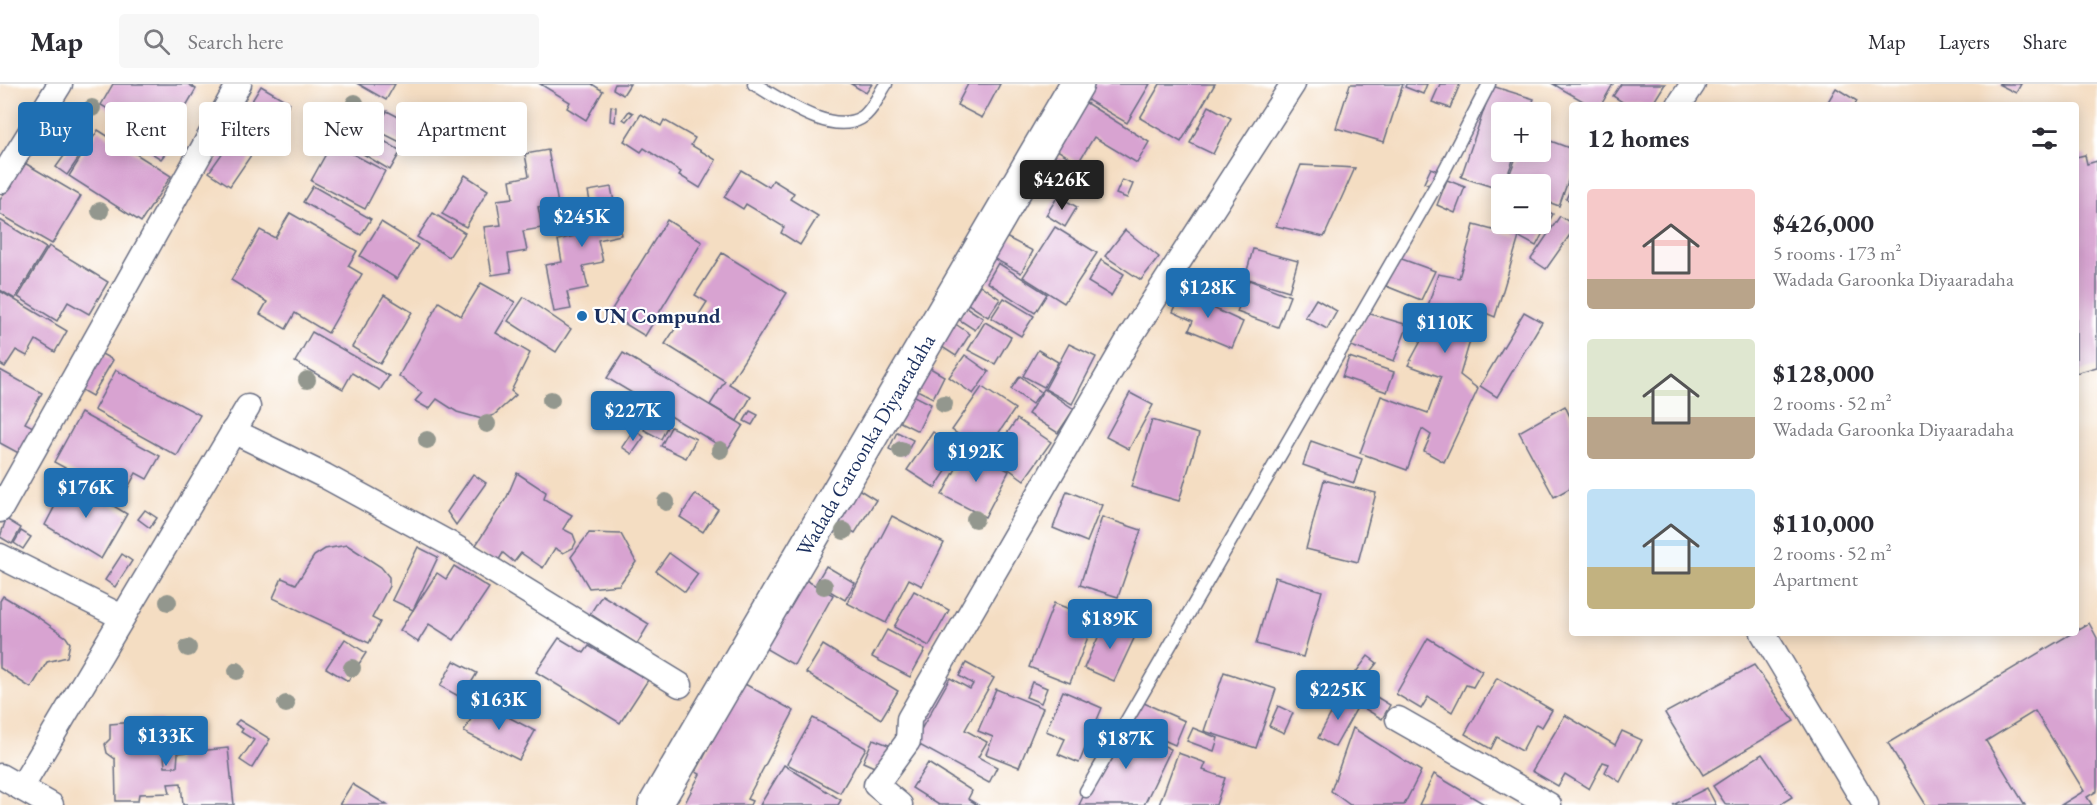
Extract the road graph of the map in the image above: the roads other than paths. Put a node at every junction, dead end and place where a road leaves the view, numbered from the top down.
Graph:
1 (60, 84) edge
2 (239, 84) edge
3 (754, 84) edge
4 (886, 84) edge
5 (1077, 84) edge
6 (1293, 84) edge
7 (1489, 84) edge
8 (1693, 84) edge
9 (1681, 102) edge
10 (0, 181) edge
11 (248, 407) dead end
12 (233, 431) junction
13 (0, 510) edge
14 (0, 556) edge
15 (122, 617) junction
16 (1765, 636) edge
17 (680, 685) dead end
18 (1398, 719) dead end
19 (0, 776) edge
20 (21, 788) junction
21 (1086, 791) dead end
22 (51, 805) edge
23 (656, 805) edge
24 (900, 805) edge
25 (1549, 805) edge
26 (1866, 805) edge

1 - 10 street
2 - 13 street
3 - 4 lane
5 - 23 main road, Wadada Garoonka Diyaaradaha
6 - 24 street
7 - 21 lane
8 - 9 street
11 - 12 street
12 - 15 street
12 - 17 street
14 - 15 street
15 - 20 street
16 - 26 street
18 - 25 street
19 - 20 street
20 - 22 street

